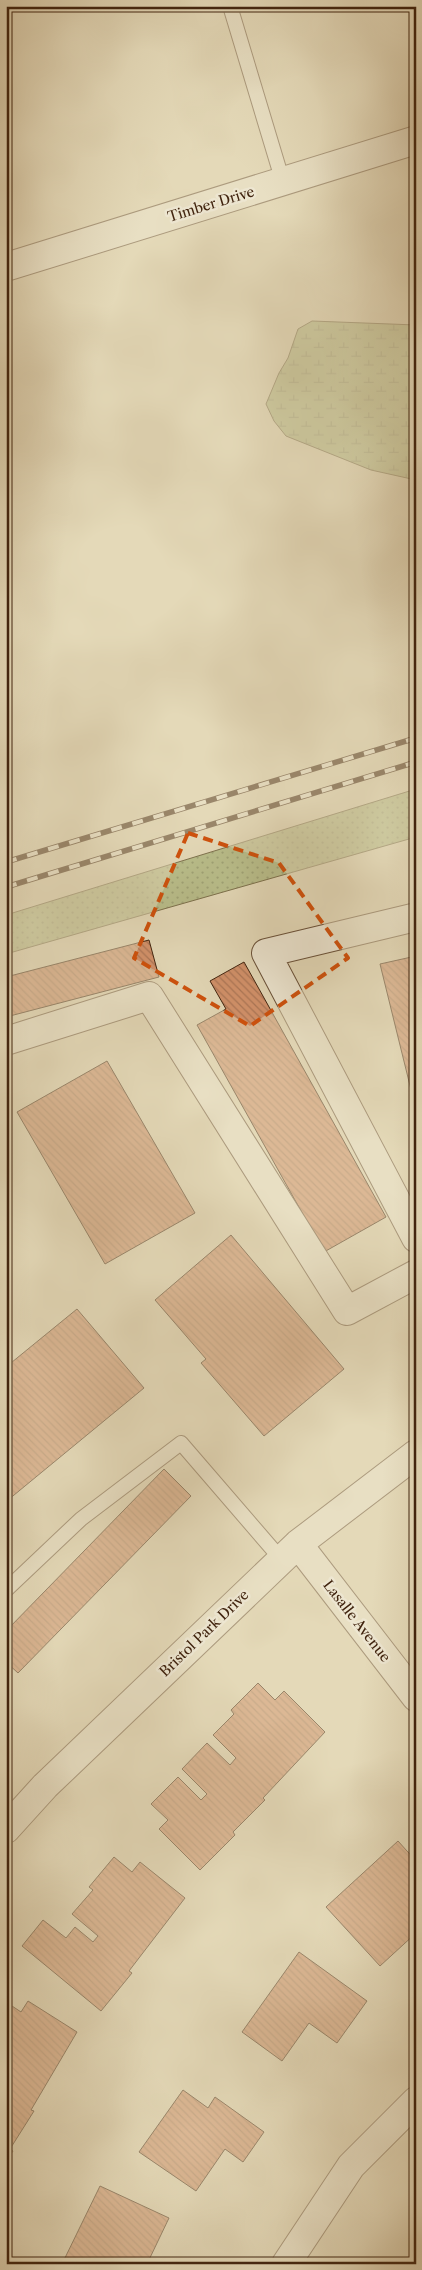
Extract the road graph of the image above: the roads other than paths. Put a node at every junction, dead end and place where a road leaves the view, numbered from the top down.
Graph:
1 (230, 6) edge
2 (416, 140) edge
3 (283, 182) junction
4 (6, 267) edge
5 (416, 917) edge
6 (6, 1041) edge
7 (416, 1238) edge
8 (416, 1274) edge
9 (416, 1454) edge
10 (289, 1552) junction
11 (6, 1590) edge
12 (416, 1698) edge
13 (6, 1829) edge
14 (416, 2101) edge
15 (286, 2264) edge

1 - 3 lane
2 - 3 street, Timber Drive
3 - 4 street, Timber Drive
5 - 7 street
6 - 8 street
9 - 10 street, Bristol Park Drive
10 - 11 lane
10 - 12 street, Lasalle Avenue
10 - 13 street, Bristol Park Drive
14 - 15 street

